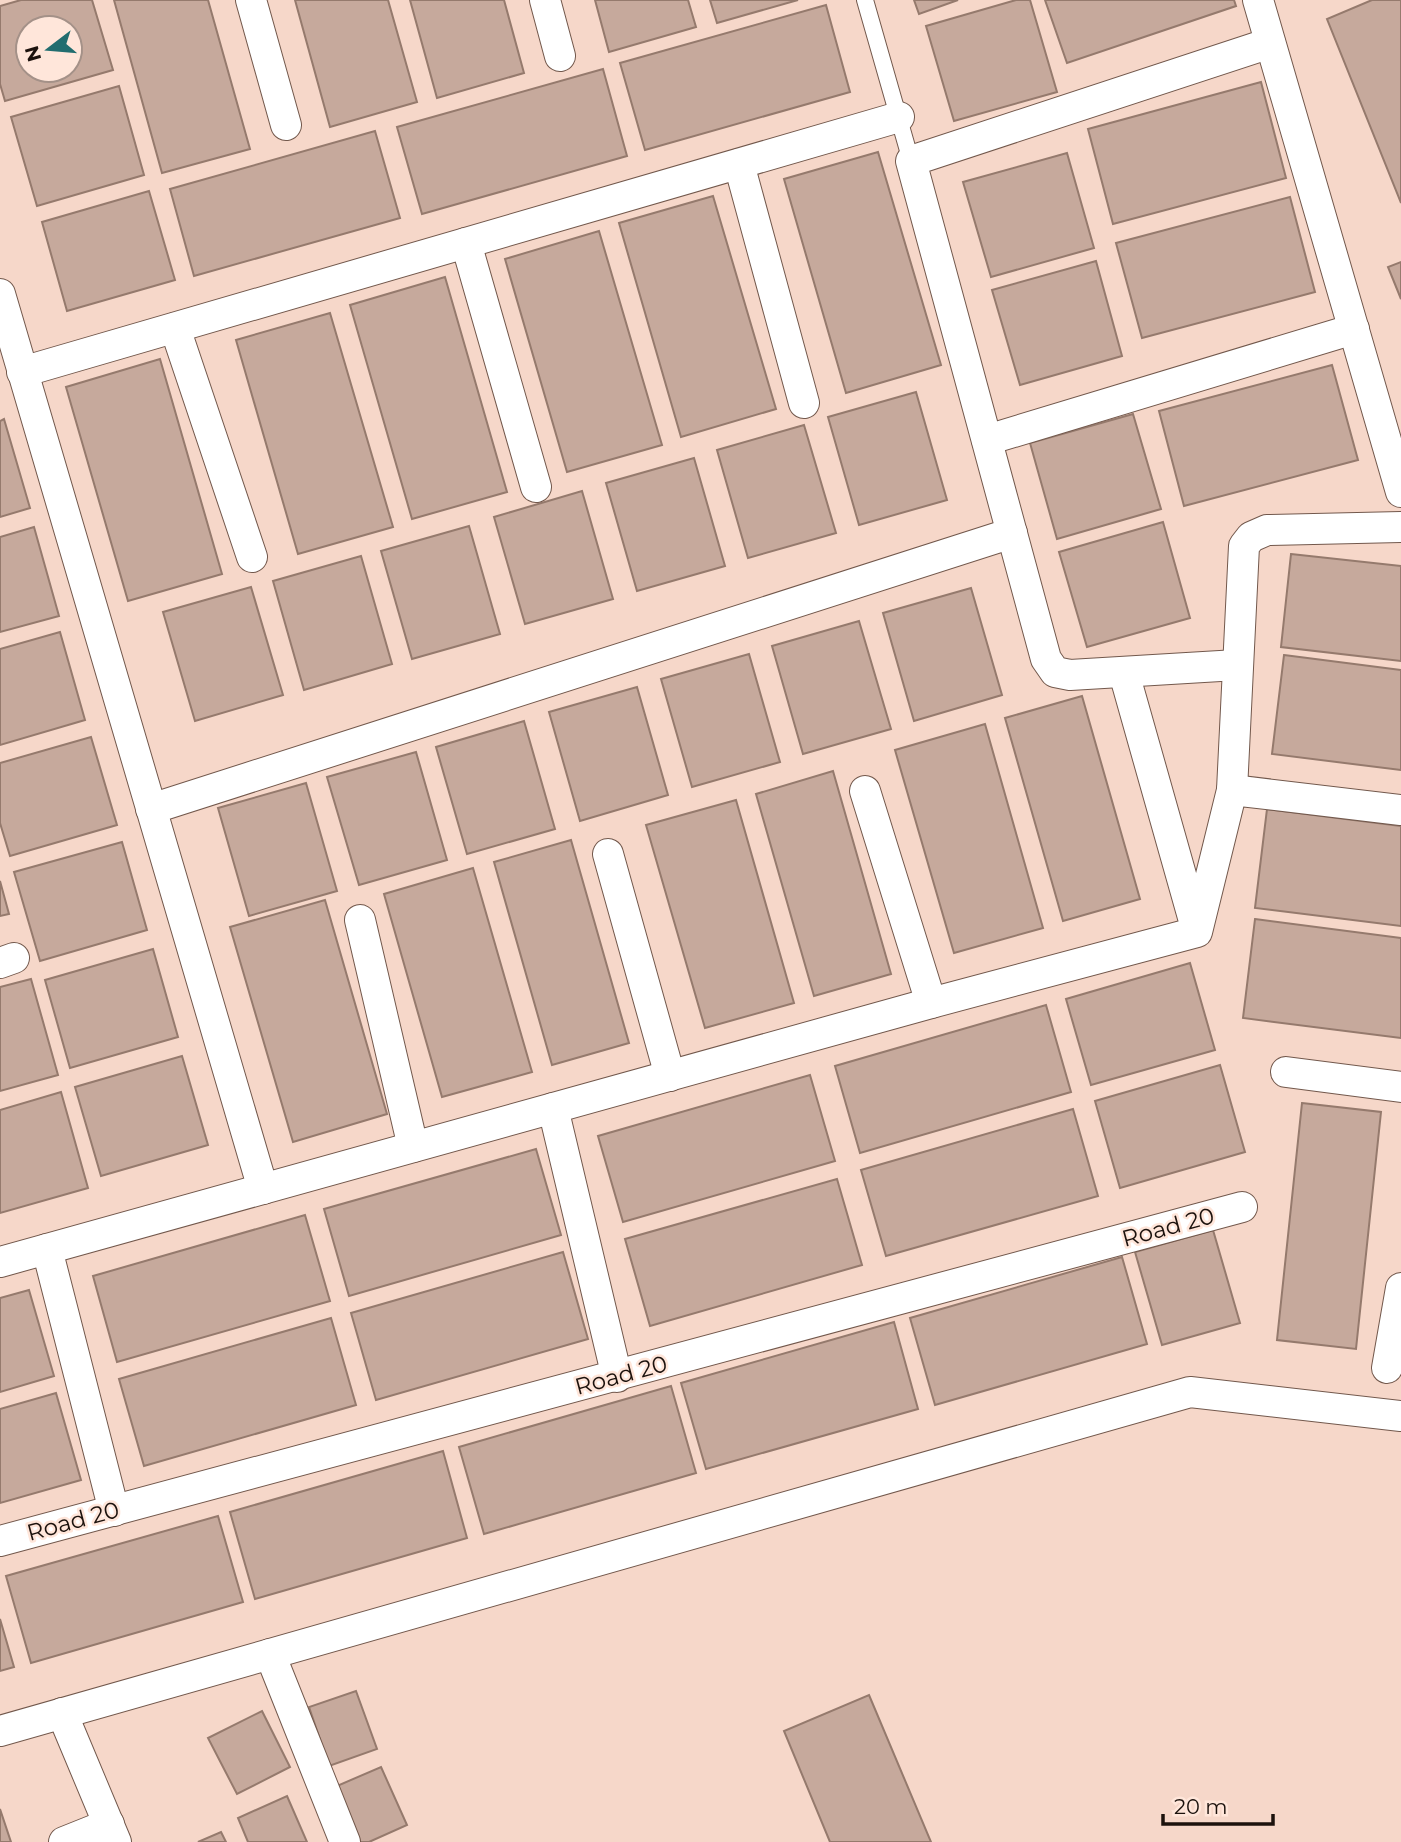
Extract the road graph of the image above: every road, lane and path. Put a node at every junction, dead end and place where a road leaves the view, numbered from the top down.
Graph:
1 (251, 0) edge
2 (545, 0) edge
3 (865, 0) edge
4 (1258, 0) edge
5 (1270, 43) junction
6 (560, 55) dead end
7 (899, 117) junction
8 (286, 125) dead end
9 (911, 161) junction
10 (739, 164) junction
11 (466, 243) junction
12 (0, 294) edge
13 (175, 328) junction
14 (1354, 329) junction
15 (22, 372) junction
16 (804, 403) dead end
17 (987, 440) junction
18 (536, 487) dead end
19 (1401, 492) edge
20 (1401, 527) edge
21 (1012, 533) junction
22 (252, 556) dead end
23 (1237, 665) junction
24 (1125, 673) junction
25 (866, 790) dead end
26 (1232, 790) junction
27 (151, 809) junction
28 (1401, 810) edge
29 (608, 854) dead end
30 (360, 920) dead end
31 (1197, 932) junction
32 (931, 1003) junction
33 (1286, 1073) dead end
34 (670, 1076) junction
35 (1401, 1087) edge
36 (553, 1108) junction
37 (413, 1147) junction
38 (263, 1189) junction
39 (1241, 1207) dead end
40 (47, 1249) junction
41 (0, 1262) edge
42 (1401, 1288) edge
43 (1387, 1368) dead end
44 (617, 1377) junction
45 (1401, 1416) edge
46 (114, 1511) junction
47 (0, 1541) edge
48 (270, 1654) junction
49 (62, 1713) junction
50 (0, 1731) edge
51 (112, 1833) edge
52 (64, 1842) edge
53 (345, 1842) edge

1 - 8 street
2 - 6 street
3 - 7 lane
4 - 5 street
5 - 9 street
5 - 14 street
7 - 9 lane
7 - 10 street
9 - 17 street
10 - 11 street
10 - 16 street
11 - 13 street
11 - 18 street
12 - 15 street
13 - 15 street
13 - 22 street
14 - 17 street
14 - 19 street
15 - 27 street
17 - 21 street
20 - 23 street
21 - 24 street
21 - 27 street
23 - 24 street
23 - 26 street
24 - 31 street
25 - 32 street
26 - 28 street
26 - 31 street
27 - 38 street
29 - 34 street
30 - 37 street
31 - 32 street
32 - 34 street
33 - 35 street
34 - 36 street
36 - 37 street
36 - 44 street
37 - 38 street
38 - 40 street
39 - 44 street, Road 20
40 - 41 street
40 - 46 street
42 - 43 street
44 - 46 street, Road 20
45 - 48 street
46 - 47 street, Road 20
48 - 49 street
48 - 53 street
49 - 50 street
49 - 51 street
51 - 52 street

